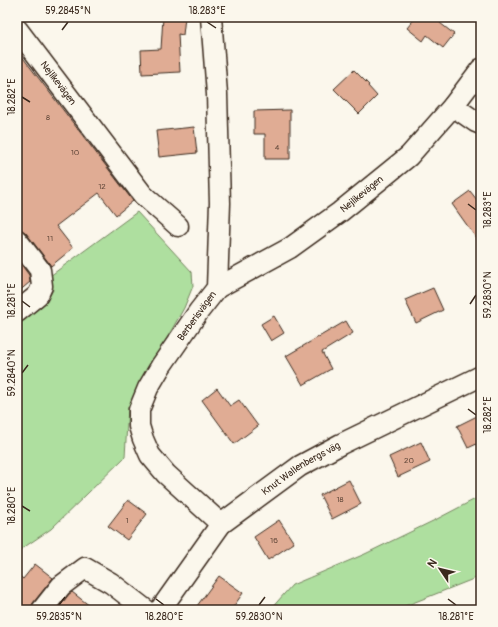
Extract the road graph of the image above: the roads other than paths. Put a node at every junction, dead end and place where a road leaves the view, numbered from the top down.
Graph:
1 (211, 17) edge
2 (17, 29) edge
3 (481, 69) edge
4 (453, 106) junction
5 (481, 124) edge
6 (178, 226) dead end
7 (17, 240) edge
8 (217, 288) junction
9 (17, 312) edge
10 (481, 376) edge
11 (221, 524) junction
12 (42, 610) edge
13 (146, 610) edge
14 (160, 610) edge

1 - 8 street, Berberisvägen
2 - 6 street, Nejlikevägen
3 - 4 street, Nejlikevägen
4 - 5 street
4 - 8 street, Nejlikevägen
7 - 9 street
8 - 11 street, Berberisvägen
10 - 11 street, Knut Wallenbergs väg
11 - 14 street, Knut Wallenbergs väg
12 - 13 street

